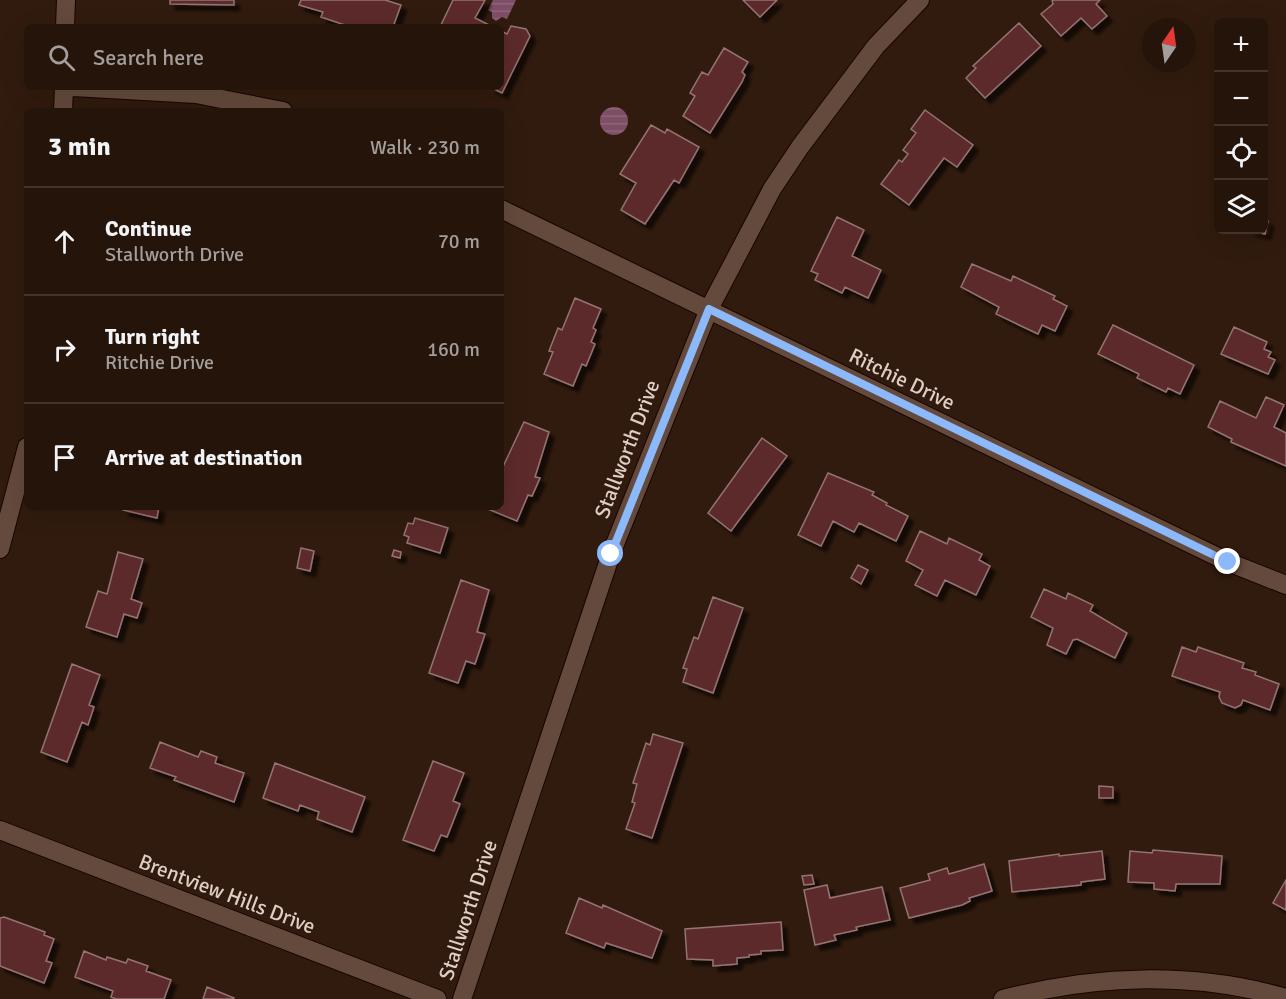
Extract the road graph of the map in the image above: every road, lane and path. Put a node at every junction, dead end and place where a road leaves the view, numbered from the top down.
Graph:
1 (66, 0) edge
2 (920, 0) edge
3 (66, 24) edge
4 (64, 90) edge
5 (125, 90) edge
6 (63, 108) edge
7 (268, 108) edge
8 (504, 209) edge
9 (709, 309) junction
10 (24, 458) edge
11 (0, 549) edge
12 (1286, 585) edge
13 (0, 830) edge
14 (1286, 998) edge
15 (437, 999) edge
16 (462, 999) edge
17 (1003, 999) edge

1 - 3 street
2 - 9 street, Stallworth Drive
4 - 6 street
5 - 7 street
8 - 9 street, Ritchie Drive
9 - 12 street, Ritchie Drive
9 - 16 street, Stallworth Drive
10 - 11 street
13 - 15 street, Brentview Hills Drive
14 - 17 street

